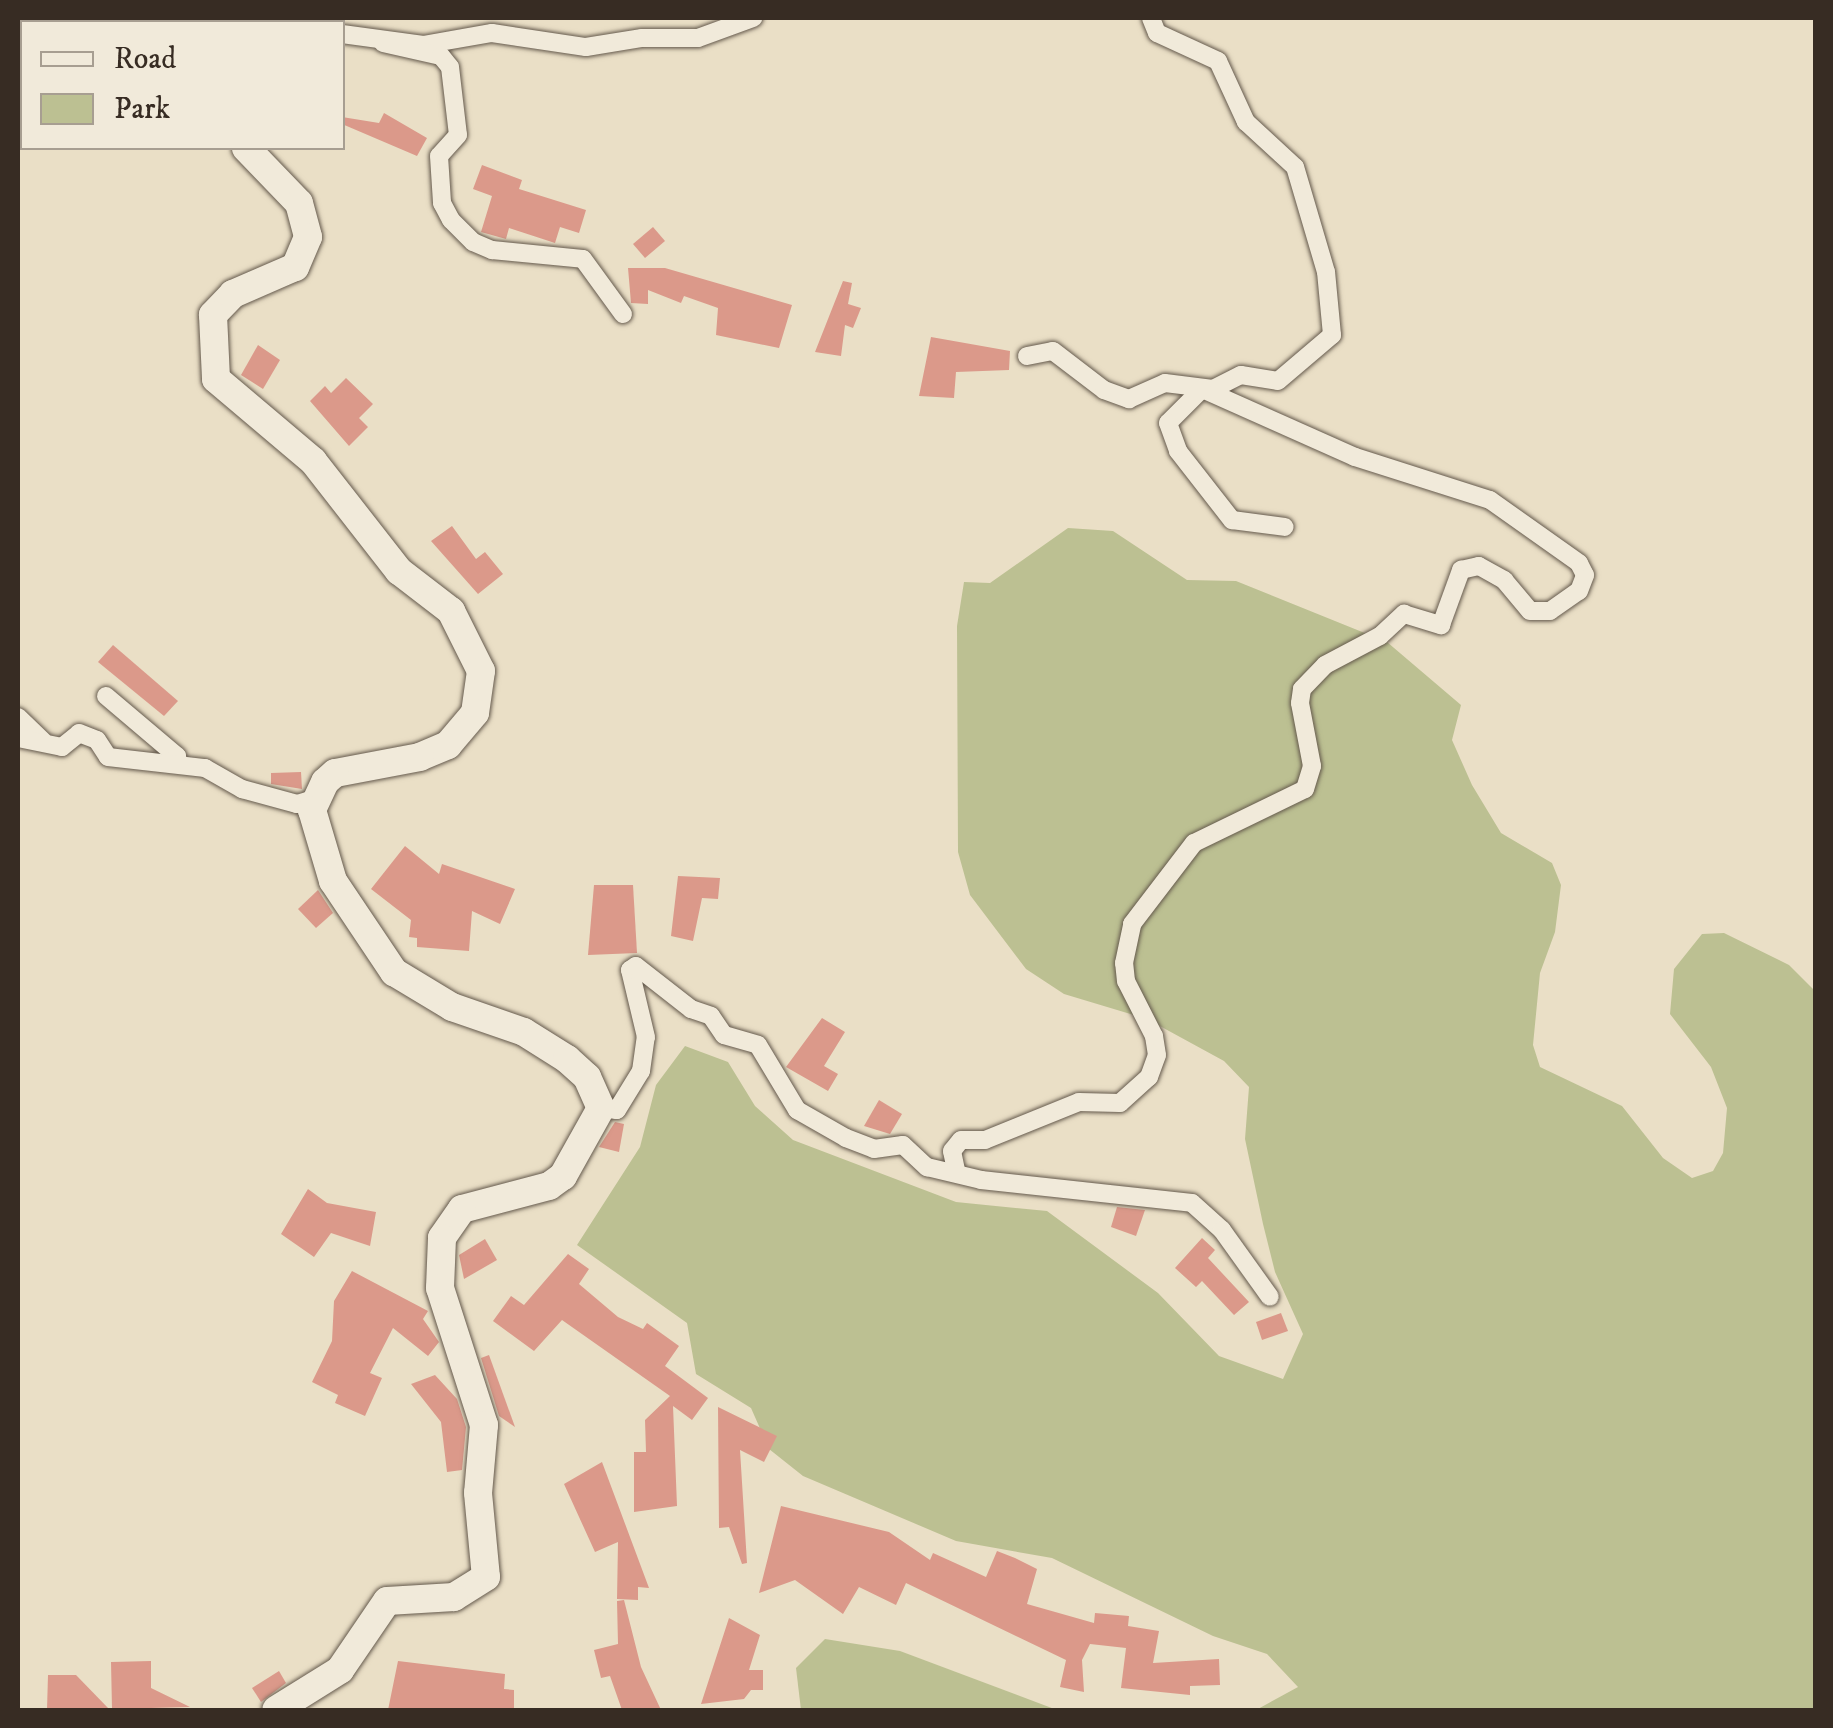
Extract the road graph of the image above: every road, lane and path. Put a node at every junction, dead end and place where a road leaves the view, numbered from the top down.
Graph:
1 (247, 18) edge
2 (753, 18) edge
3 (1150, 18) edge
4 (192, 20) edge
5 (345, 35) edge
6 (383, 43) junction
7 (248, 150) edge
8 (622, 314) dead end
9 (1027, 356) dead end
10 (1202, 389) junction
11 (1285, 527) dead end
12 (106, 696) dead end
13 (18, 718) edge
14 (18, 738) edge
15 (48, 743) junction
16 (178, 764) junction
17 (313, 800) junction
18 (602, 1108) junction
19 (956, 1170) junction
20 (1270, 1297) dead end
21 (276, 1710) edge

1 - 4 street
2 - 6 street
3 - 10 street
5 - 6 street
6 - 8 street
7 - 17 street
9 - 10 street
10 - 11 street
10 - 19 street
12 - 16 street
13 - 15 street
14 - 15 street
15 - 16 street
16 - 17 street
17 - 18 street
18 - 19 street
18 - 21 street
19 - 20 street

